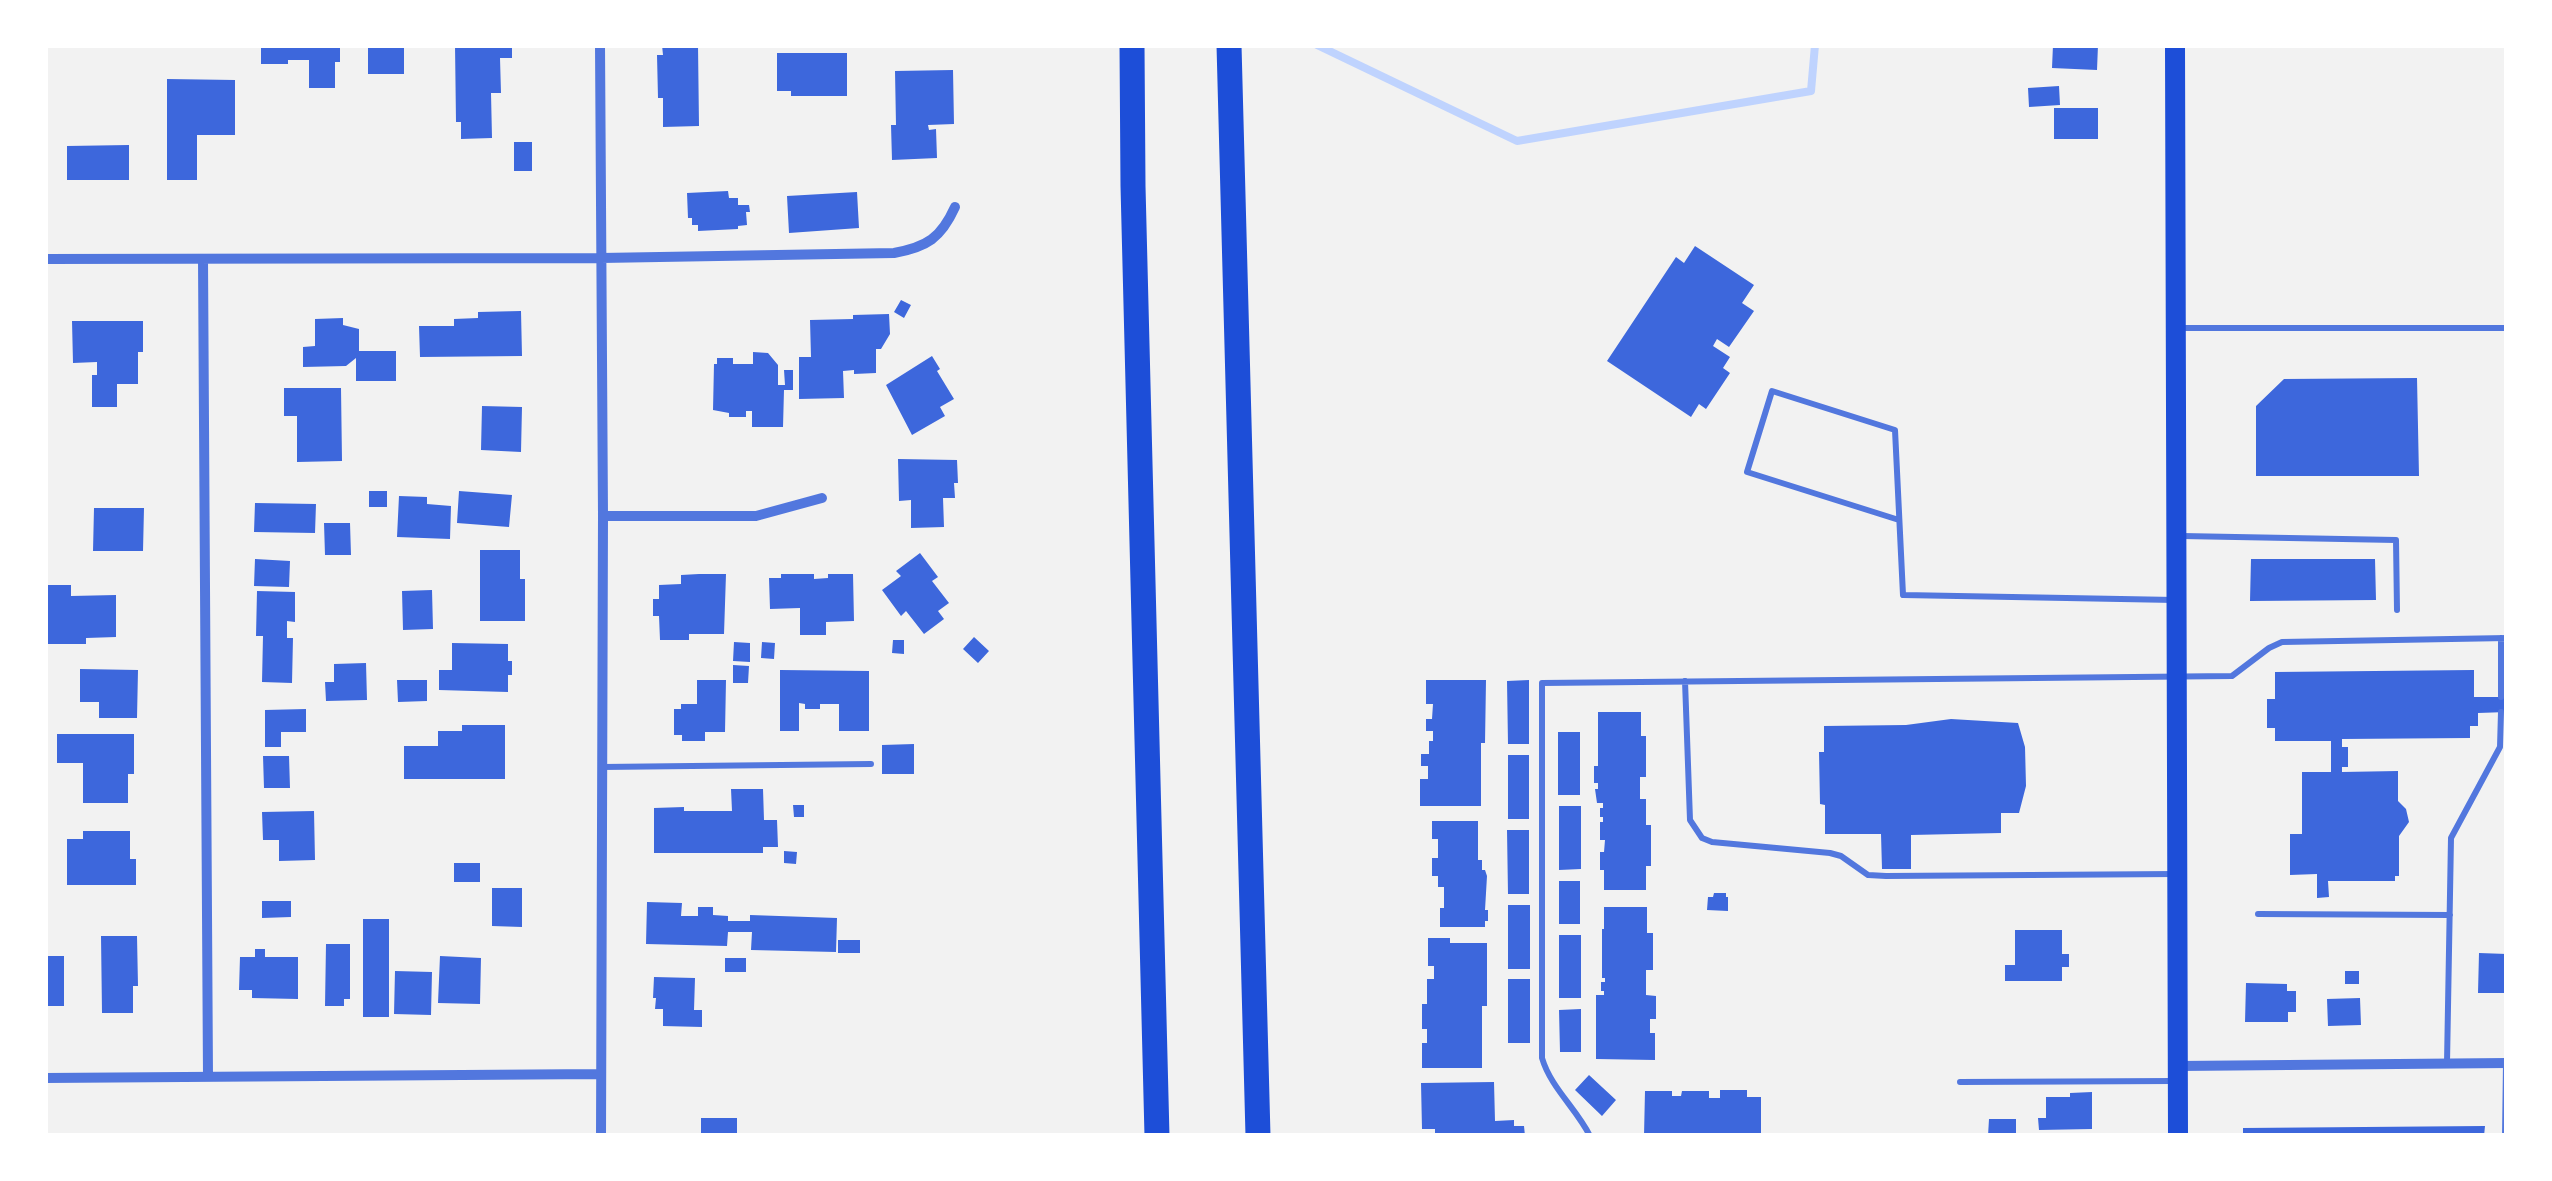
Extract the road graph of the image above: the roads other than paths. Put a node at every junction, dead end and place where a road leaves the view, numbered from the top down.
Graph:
1 (600, 45) edge
2 (1129, 45) edge
3 (1229, 45) edge
4 (2175, 45) edge
5 (955, 207) dead end
6 (601, 258) junction
7 (203, 259) junction
8 (45, 260) edge
9 (2175, 328) junction
10 (2507, 328) edge
11 (822, 498) dead end
12 (603, 516) junction
13 (1899, 520) junction
14 (2176, 536) junction
15 (2176, 600) junction
16 (2396, 610) dead end
17 (2504, 638) edge
18 (2178, 677) junction
19 (1685, 681) junction
20 (2501, 697) dead end
21 (2501, 712) dead end
22 (870, 764) dead end
23 (602, 766) junction
24 (2177, 874) junction
25 (2258, 914) dead end
26 (2450, 915) junction
27 (2506, 1063) edge
28 (2447, 1064) junction
29 (2178, 1073) junction
30 (601, 1074) junction
31 (208, 1077) junction
32 (45, 1078) edge
33 (1960, 1082) dead end
34 (601, 1136) edge
35 (1158, 1136) edge
36 (1258, 1136) edge
37 (1590, 1136) edge
38 (2178, 1136) edge
39 (2505, 1136) edge

1 - 6 street
2 - 35 highway
3 - 36 highway
4 - 9 main road
5 - 6 street
6 - 7 street
6 - 12 street
7 - 8 street
7 - 31 street
9 - 10 lane
9 - 14 main road
11 - 12 street
12 - 23 street
13 - 13 lane
13 - 15 lane
14 - 15 main road
14 - 16 lane
15 - 18 main road
17 - 18 lane
17 - 20 lane
18 - 19 lane
18 - 24 main road
19 - 24 lane
19 - 37 lane
21 - 26 lane
22 - 23 lane
23 - 30 street
24 - 29 main road
25 - 26 lane
26 - 28 lane
27 - 28 street
27 - 39 lane
28 - 29 street
29 - 33 lane
29 - 38 main road
30 - 31 street
30 - 34 street
31 - 32 street

